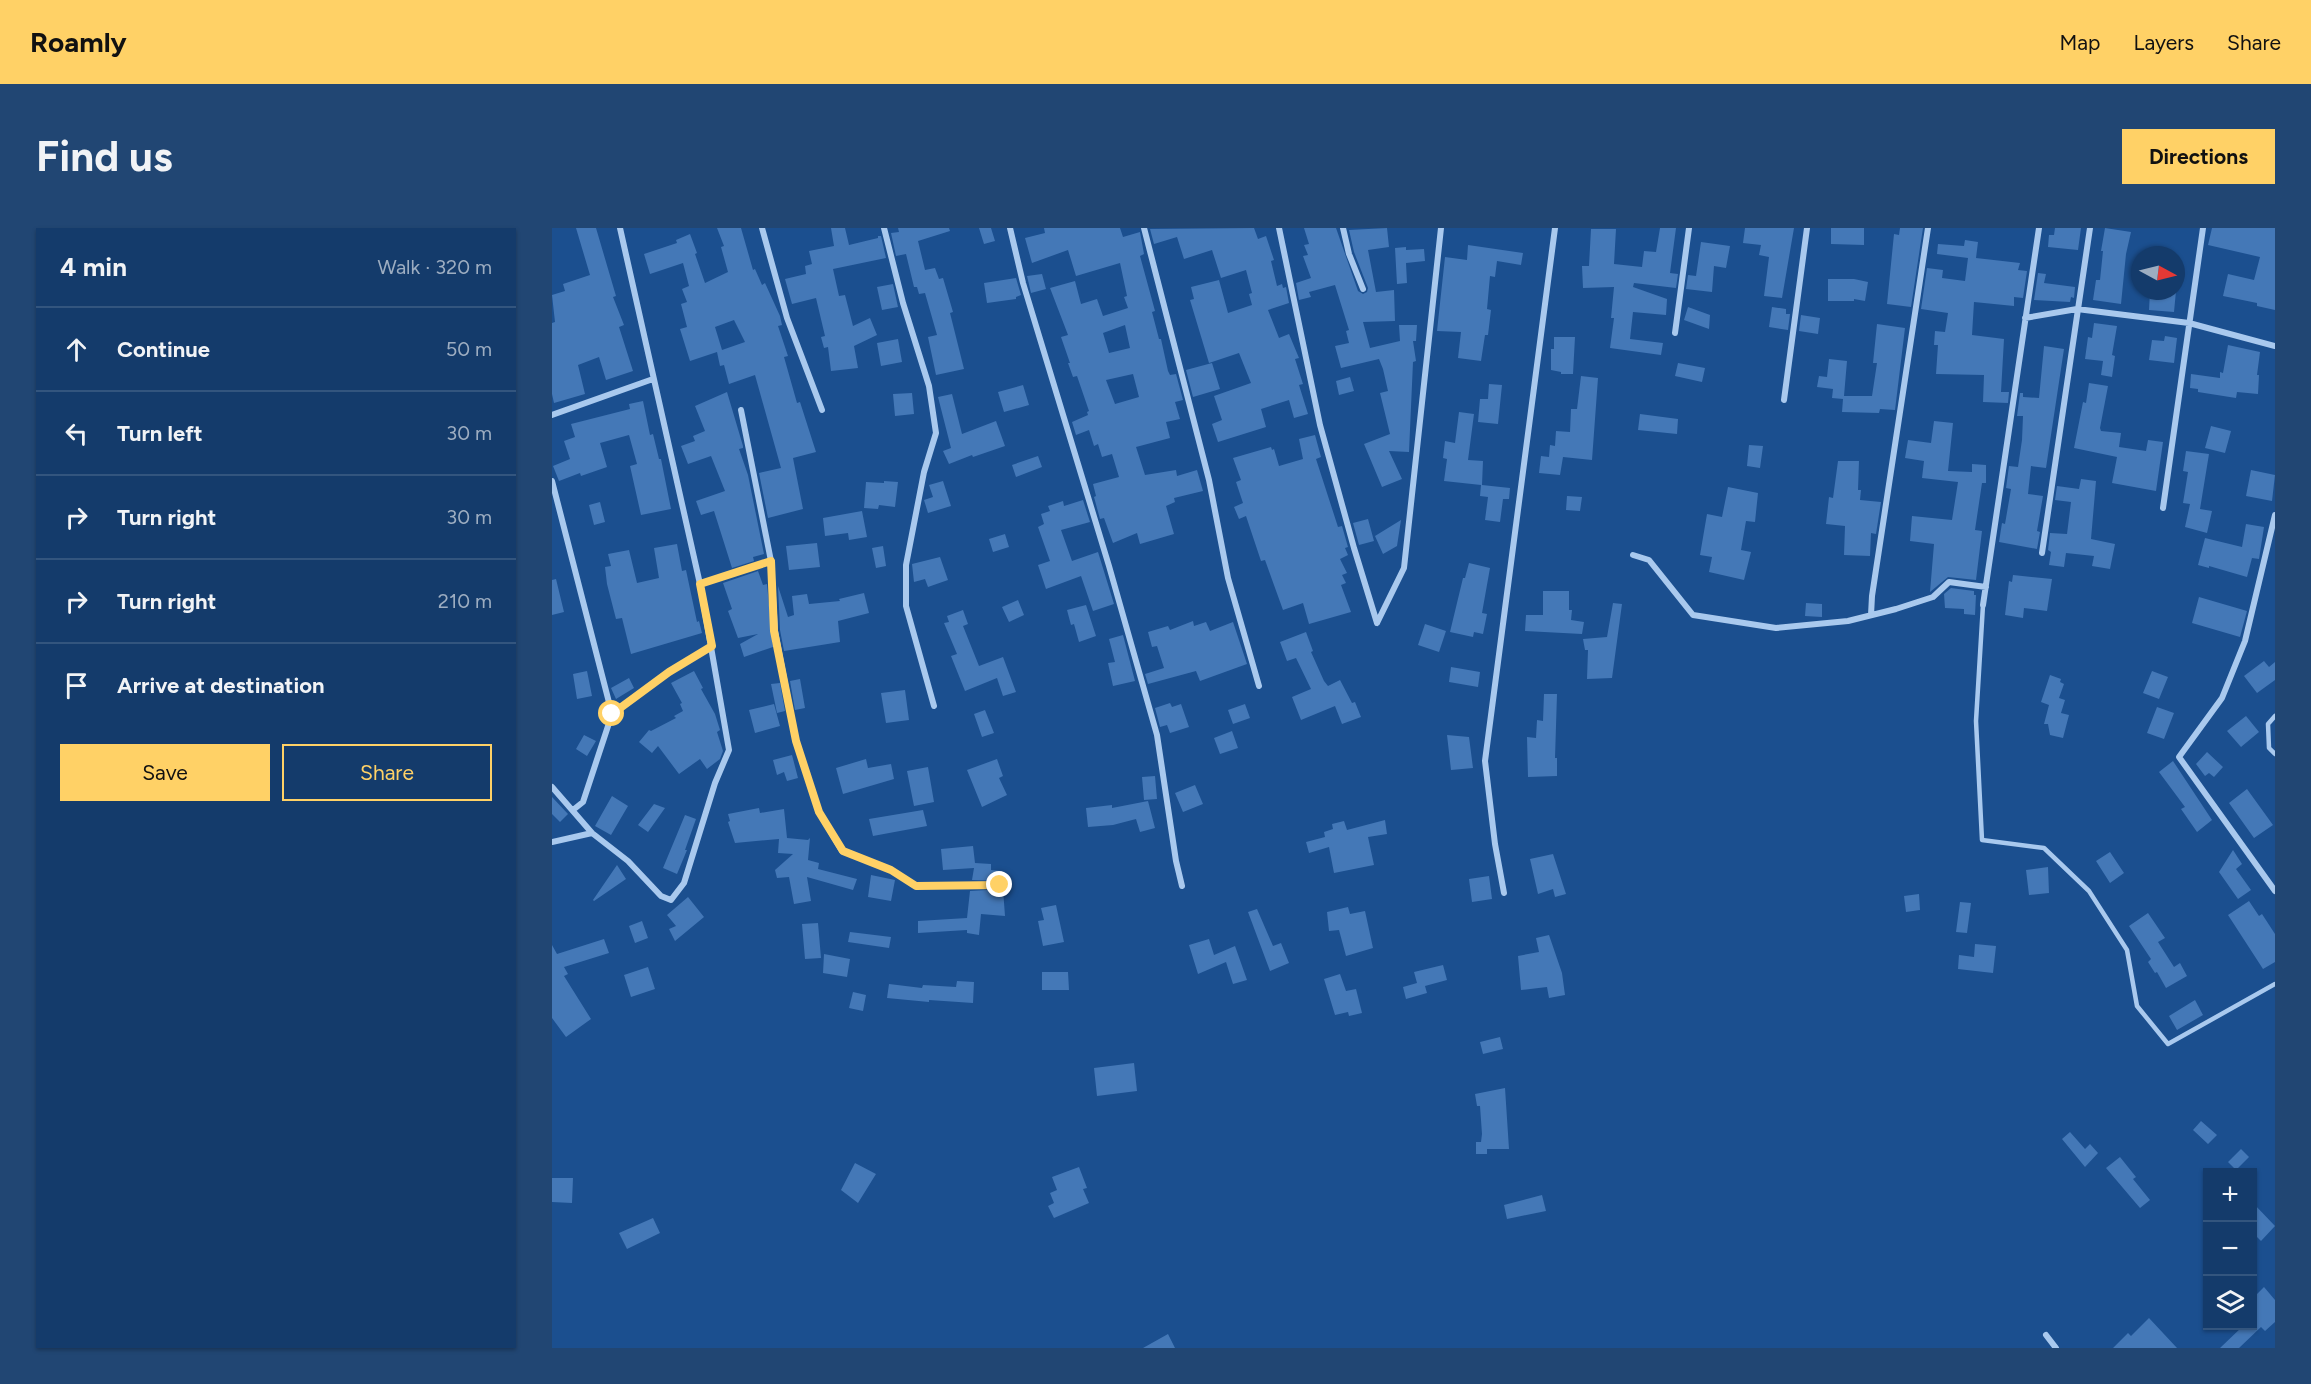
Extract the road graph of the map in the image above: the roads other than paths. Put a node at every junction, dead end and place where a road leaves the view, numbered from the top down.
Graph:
1 (620, 228) edge
2 (762, 228) edge
3 (884, 228) edge
4 (1010, 228) edge
5 (1144, 228) edge
6 (1279, 228) edge
7 (1343, 228) edge
8 (1441, 228) edge
9 (1555, 228) edge
10 (1689, 228) edge
11 (1807, 228) edge
12 (1928, 228) edge
13 (2039, 228) edge
14 (2090, 228) edge
15 (2203, 228) edge
16 (1363, 289) dead end
17 (2077, 309) junction
18 (2025, 318) junction
19 (2189, 323) junction
20 (1675, 333) dead end
21 (2275, 346) edge
22 (654, 379) junction
23 (1784, 400) dead end
24 (741, 410) dead end
25 (822, 410) dead end
26 (552, 415) edge
27 (552, 481) edge
28 (2163, 508) dead end
29 (2275, 514) edge
30 (2042, 553) dead end
31 (1633, 555) dead end
32 (771, 561) junction
33 (700, 584) junction
34 (1986, 587) junction
35 (1983, 605) joint
36 (1871, 615) junction
37 (712, 646) junction
38 (1259, 686) dead end
39 (934, 706) dead end
40 (612, 714) junction
41 (2275, 716) edge
42 (2275, 754) edge
43 (552, 786) edge
44 (573, 810) junction
45 (592, 833) junction
46 (552, 842) edge
47 (1000, 885) dead end
48 (1182, 886) dead end
49 (2275, 891) edge
50 (1504, 893) dead end
51 (2275, 984) edge
52 (2046, 1335) dead end
53 (2056, 1348) edge

1 - 22 street
2 - 25 street
3 - 39 street
4 - 48 street
5 - 38 street
6 - 8 street
7 - 16 street
9 - 50 street
10 - 20 street
11 - 23 street
12 - 36 street
13 - 18 street
14 - 17 street
15 - 19 street
17 - 18 street
17 - 19 street
17 - 30 street
18 - 34 street
19 - 21 street
19 - 28 street
22 - 26 street
22 - 33 street
24 - 32 street
27 - 40 street
29 - 49 street
31 - 36 street
32 - 33 street
32 - 47 street
33 - 37 street
34 - 35 street
34 - 36 street
35 - 51 lane
37 - 40 street
37 - 45 street
40 - 44 street
41 - 42 lane
43 - 44 street
44 - 45 street
45 - 46 street
52 - 53 street

